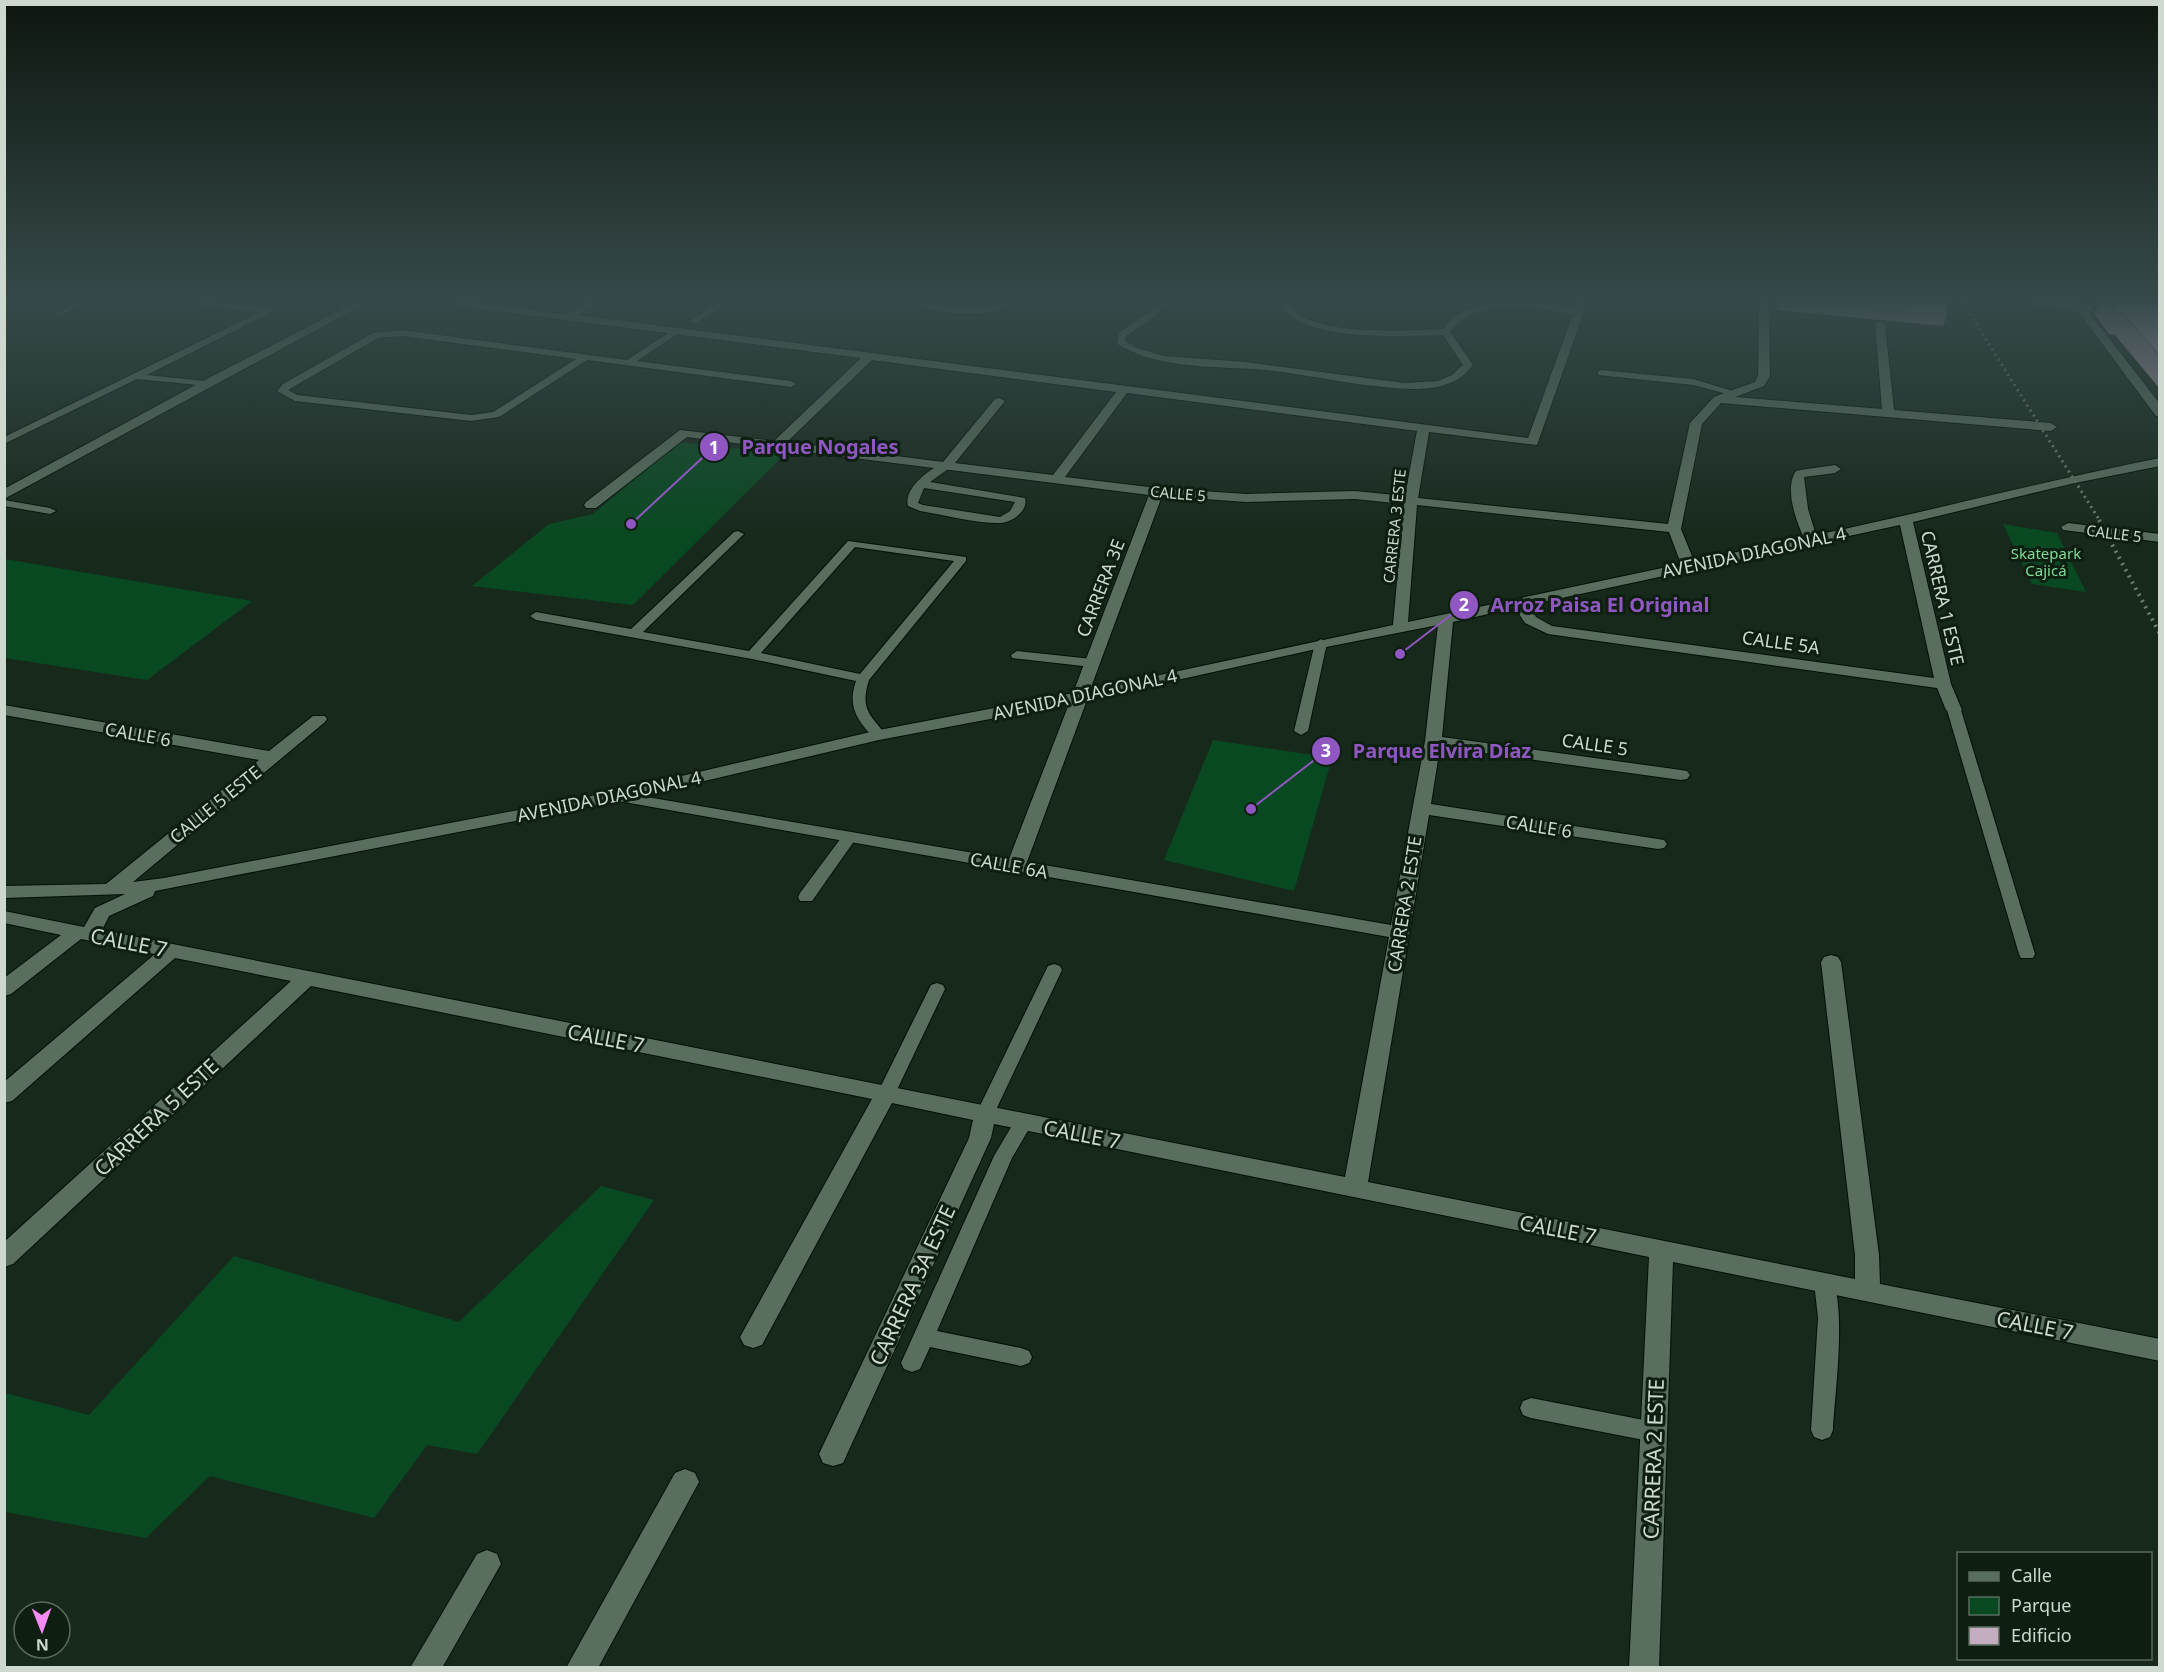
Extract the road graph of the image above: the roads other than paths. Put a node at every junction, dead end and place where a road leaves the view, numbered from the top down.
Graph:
1 (128, 381) edge
2 (180, 381) edge
3 (211, 381) edge
4 (295, 381) edge
5 (548, 381) edge
6 (767, 381) edge
7 (844, 381) edge
8 (1063, 381) edge
9 (1360, 381) edge
10 (1449, 381) edge
11 (1554, 381) edge
12 (1683, 381) edge
13 (1761, 381) edge
14 (1885, 381) edge
15 (2136, 381) edge
16 (205, 384) junction
17 (791, 384) dead end
18 (1124, 389) junction
19 (1731, 392) junction
20 (1718, 399) junction
21 (999, 401) dead end
22 (1888, 413) junction
23 (2160, 413) edge
24 (2051, 427) dead end
25 (1424, 428) junction
26 (4, 441) edge
27 (778, 444) junction
28 (2160, 462) edge
29 (947, 465) junction
30 (1835, 469) dead end
31 (1057, 478) junction
32 (922, 484) junction
33 (1157, 492) junction
34 (4, 495) edge
35 (1410, 500) junction
36 (4, 503) edge
37 (591, 505) dead end
38 (50, 511) dead end
39 (1906, 520) junction
40 (2068, 527) dead end
41 (1674, 528) junction
42 (738, 534) dead end
43 (2160, 538) edge
44 (1811, 539) junction
45 (1689, 566) junction
46 (1521, 603) junction
47 (536, 616) dead end
48 (1446, 619) junction
49 (1400, 628) junction
50 (634, 633) junction
51 (1321, 643) junction
52 (752, 655) junction
53 (1017, 655) dead end
54 (1092, 663) junction
55 (863, 679) junction
56 (1943, 684) junction
57 (1080, 697) junction
58 (4, 710) edge
59 (1954, 710) joint
60 (319, 718) dead end
61 (1301, 731) dead end
62 (879, 735) junction
63 (1433, 741) junction
64 (272, 757) junction
65 (1681, 776) dead end
66 (617, 796) junction
67 (1420, 808) junction
68 (849, 837) junction
69 (1658, 844) dead end
70 (1016, 866) junction
71 (164, 884) junction
72 (111, 890) junction
73 (4, 892) edge
74 (806, 897) dead end
75 (4, 917) edge
76 (84, 933) junction
77 (1400, 933) junction
78 (171, 951) junction
79 (2027, 954) dead end
80 (1831, 962) dead end
81 (1054, 970) dead end
82 (307, 978) junction
83 (4, 989) edge
84 (937, 989) dead end
85 (886, 1094) junction
86 (4, 1095) edge
87 (985, 1114) junction
88 (1024, 1122) junction
89 (1355, 1188) junction
90 (1661, 1250) junction
91 (4, 1257) edge
92 (1824, 1282) junction
93 (1869, 1291) junction
94 (753, 1337) dead end
95 (924, 1337) junction
96 (2160, 1350) edge
97 (1021, 1357) dead end
98 (912, 1363) dead end
99 (1531, 1408) dead end
100 (1822, 1430) dead end
101 (1654, 1431) junction
102 (833, 1454) dead end
103 (685, 1482) dead end
104 (487, 1564) dead end
105 (425, 1668) edge
106 (581, 1668) edge
107 (1644, 1668) edge

1 - 26 lane
2 - 16 lane
3 - 16 street
4 - 5 lane
6 - 17 lane
7 - 27 street
8 - 18 street
9 - 10 lane
11 - 25 street
12 - 19 lane
13 - 19 street
14 - 22 street
15 - 23 street
16 - 34 street
18 - 25 street
18 - 31 street
19 - 20 street
20 - 22 street
20 - 41 street
21 - 29 street
22 - 24 street
25 - 35 street, CARRERA 3 ESTE
27 - 29 street, CALLE 5
27 - 37 street, CALLE 5
28 - 39 street, AVENIDA DIAGONAL 4
29 - 31 street, CALLE 5
29 - 32 lane
30 - 44 street
31 - 33 street, CALLE 5
32 - 32 lane
33 - 35 street, CALLE 5
33 - 54 street, CARRERA 3E
35 - 41 street, CALLE 5
35 - 49 street, CARRERA 3 ESTE
36 - 38 lane
39 - 44 street, AVENIDA DIAGONAL 4
39 - 56 street, CARRERA 1 ESTE
40 - 43 street, CALLE 5
41 - 45 street
42 - 50 lane
44 - 45 street, AVENIDA DIAGONAL 4
45 - 46 street, AVENIDA DIAGONAL 4
46 - 48 street, AVENIDA DIAGONAL 4
46 - 56 street, CALLE 5A
47 - 50 lane
48 - 49 street, AVENIDA DIAGONAL 4
48 - 63 street, CARRERA 2 ESTE
49 - 51 street, AVENIDA DIAGONAL 4
50 - 52 lane
51 - 57 street, AVENIDA DIAGONAL 4
51 - 61 lane
52 - 55 lane
52 - 55 lane
53 - 54 lane
54 - 57 street, CARRERA 3E
55 - 62 lane
56 - 59 street, CARRERA 1 ESTE
57 - 62 street, AVENIDA DIAGONAL 4
57 - 70 street, CARRERA 3E
58 - 64 street, CALLE 6
59 - 79 lane
60 - 64 street, CALLE 5 ESTE
62 - 66 street, AVENIDA DIAGONAL 4
63 - 65 street, CALLE 5
63 - 67 street, CARRERA 2 ESTE
64 - 72 street, CALLE 5 ESTE
66 - 68 street, CALLE 6A
66 - 71 street, AVENIDA DIAGONAL 4
67 - 69 street, CALLE 6
67 - 77 street, CARRERA 2 ESTE
68 - 70 street, CALLE 6A
68 - 74 lane
70 - 77 street, CALLE 6A
71 - 72 street, AVENIDA DIAGONAL 4
71 - 76 street
72 - 73 street, AVENIDA DIAGONAL 4
75 - 76 street, CALLE 7
76 - 78 street, CALLE 7
76 - 83 street
77 - 89 street, CARRERA 2 ESTE
78 - 82 street, CALLE 7
78 - 86 street
80 - 93 street
81 - 87 lane
82 - 85 street, CALLE 7
82 - 91 street, CARRERA 5 ESTE
84 - 85 lane
85 - 87 street, CALLE 7
85 - 94 street
87 - 88 street, CALLE 7
87 - 102 street, CARRERA 3A ESTE
88 - 89 street, CALLE 7
88 - 95 lane
89 - 90 street, CALLE 7
90 - 92 street, CALLE 7
90 - 101 street, CARRERA 2 ESTE
92 - 93 street, CALLE 7
92 - 100 lane
93 - 96 street, CALLE 7
95 - 97 lane
95 - 98 lane
99 - 101 lane
101 - 107 street, CARRERA 2 ESTE
103 - 106 street
104 - 105 street

